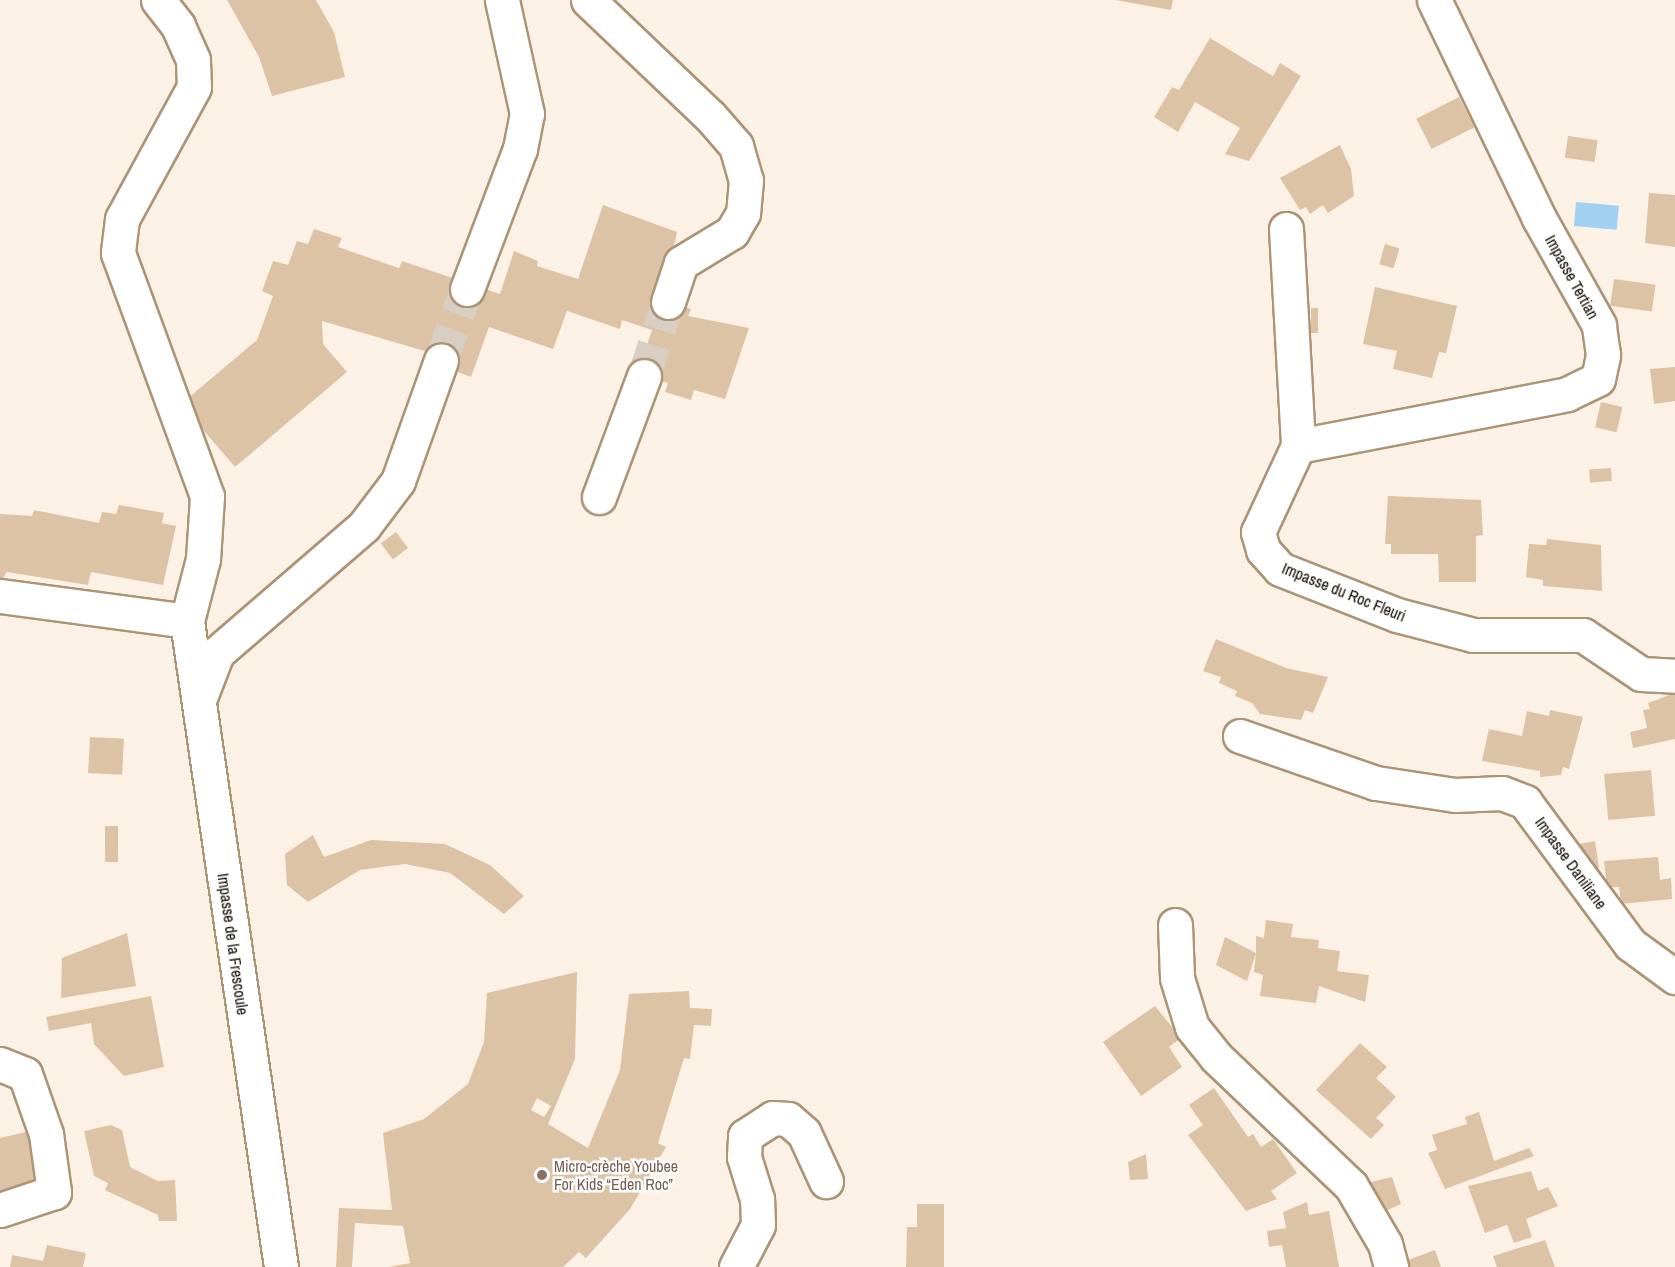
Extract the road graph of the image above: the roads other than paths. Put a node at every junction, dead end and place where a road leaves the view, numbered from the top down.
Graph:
1 (158, 0) edge
2 (502, 0) edge
3 (588, 0) edge
4 (1434, 0) edge
5 (1286, 229) dead end
6 (467, 289) tunnel mouth
7 (668, 302) tunnel mouth
8 (441, 360) tunnel mouth
9 (644, 376) tunnel mouth
10 (1298, 446) junction
11 (599, 497) dead end
12 (0, 596) edge
13 (187, 621) junction
14 (1675, 676) edge
15 (197, 704) junction
16 (1240, 736) dead end
17 (1174, 925) dead end
18 (1675, 977) edge
19 (0, 1064) edge
20 (826, 1181) dead end
21 (0, 1210) edge
22 (280, 1267) edge
23 (736, 1267) edge
24 (1391, 1267) edge

1 - 13 street
2 - 6 street
3 - 7 street
4 - 10 street, Impasse Tertian
5 - 10 street, Impasse du Roc Fleuri
8 - 15 street
9 - 11 street
10 - 14 street, Impasse du Roc Fleuri
12 - 13 street
13 - 15 street, Impasse de la Frescoule
15 - 22 street, Impasse de la Frescoule
16 - 18 street, Impasse Daniliane
17 - 24 street
19 - 21 street
20 - 23 street

